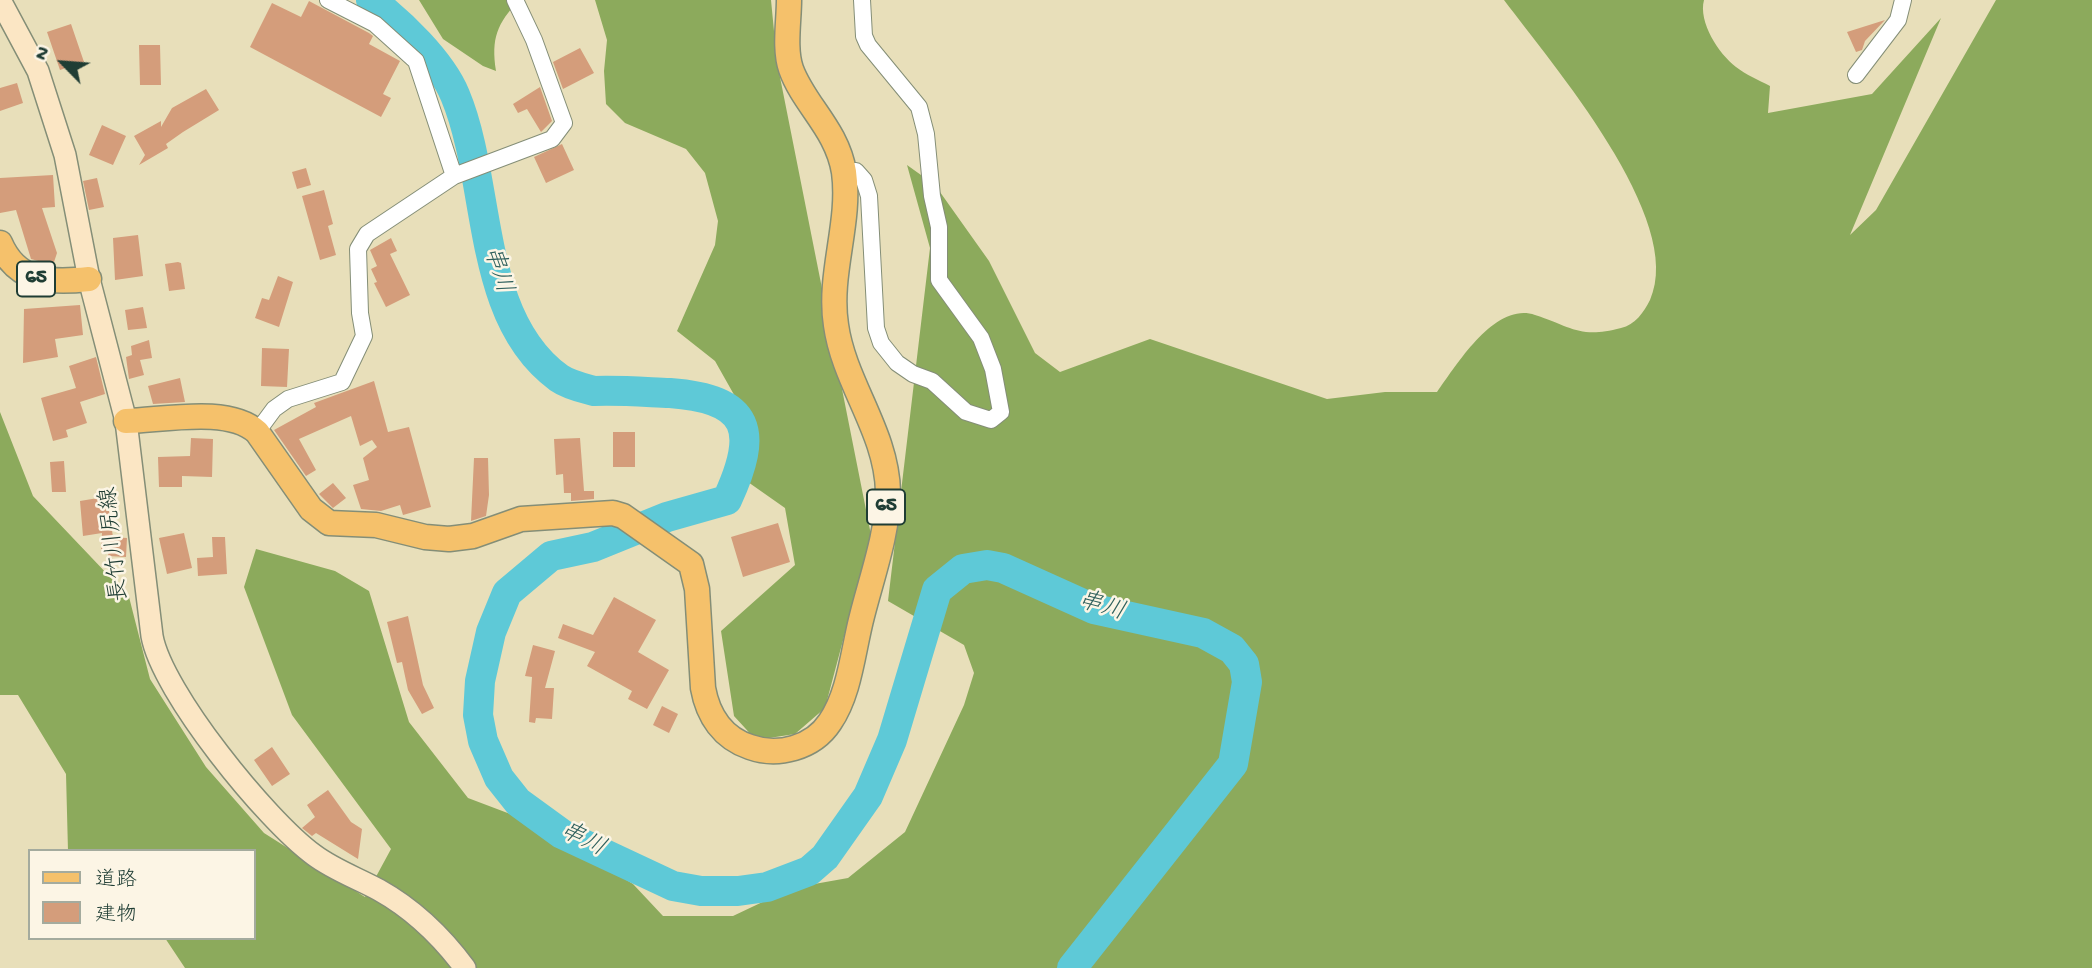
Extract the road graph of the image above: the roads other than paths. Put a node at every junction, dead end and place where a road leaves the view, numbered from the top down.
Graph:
1 (0, 0) edge
2 (328, 0) edge
3 (515, 0) edge
4 (789, 0) edge
5 (862, 0) edge
6 (1903, 0) edge
7 (1856, 75) dead end
8 (844, 172) junction
9 (454, 176) junction
10 (0, 243) edge
11 (89, 279) junction
12 (126, 421) junction
13 (257, 432) junction
14 (465, 968) edge

1 - 11 main road, 長竹川尻線
2 - 9 street
3 - 9 street
4 - 8 main road, 65
5 - 8 street
6 - 7 street
8 - 13 main road, 65
9 - 13 street
10 - 11 main road, 65
11 - 12 main road, 長竹川尻線
12 - 13 main road, 65
12 - 14 main road, 長竹川尻線

